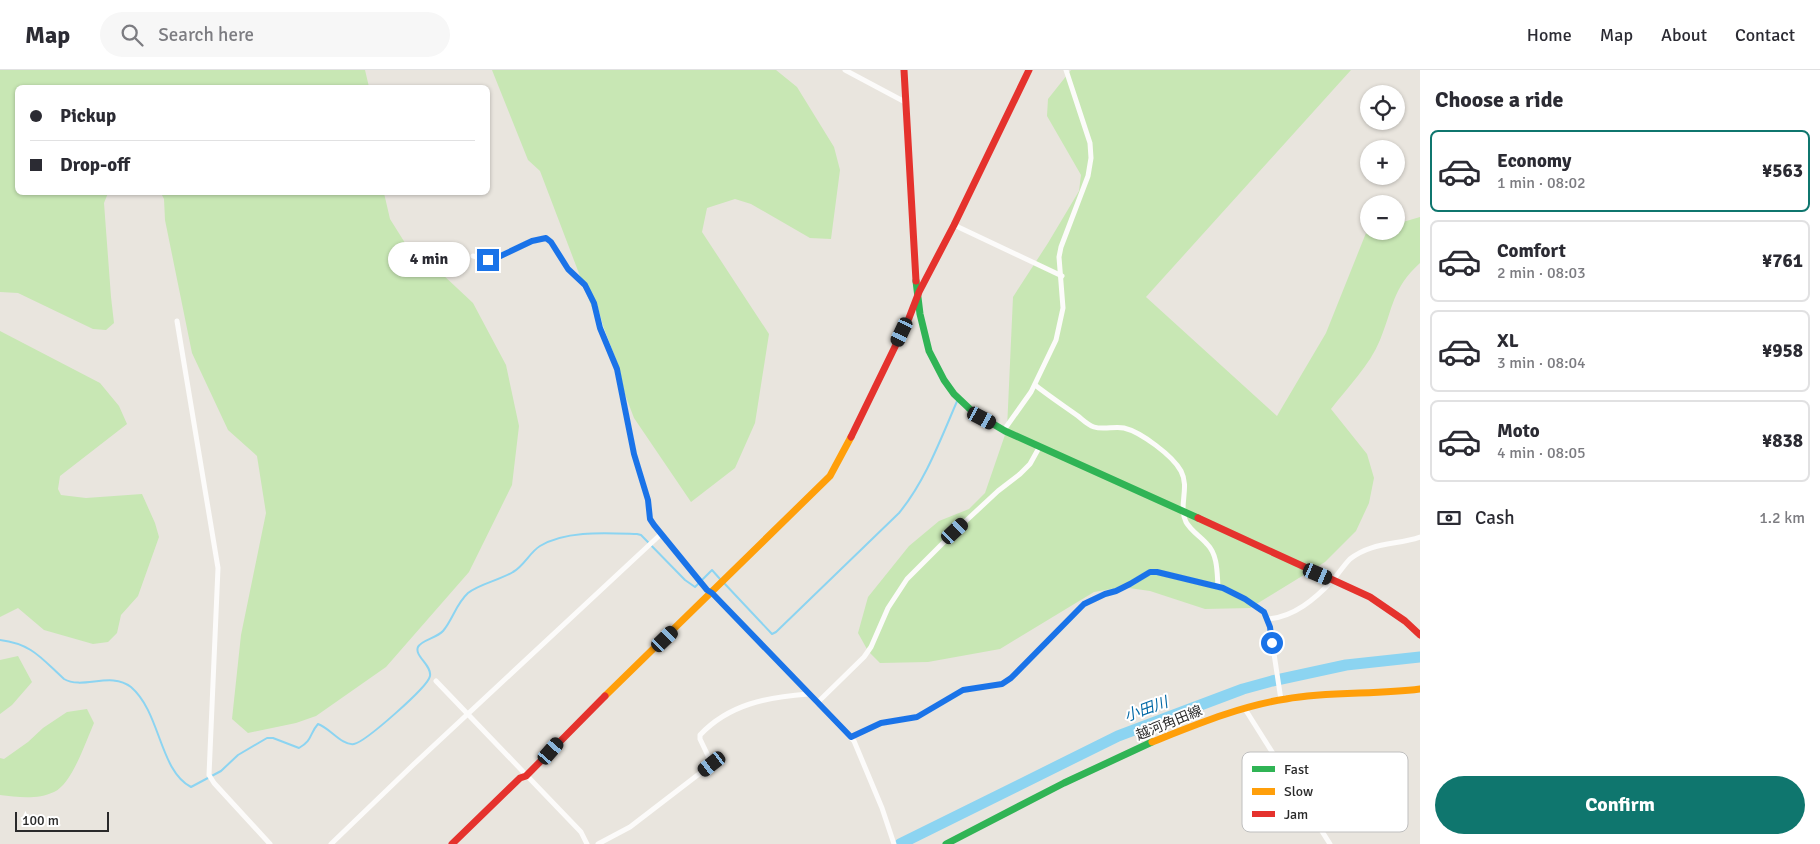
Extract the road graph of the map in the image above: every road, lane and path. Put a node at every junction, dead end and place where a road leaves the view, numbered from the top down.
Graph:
1 (845, 70) edge
2 (904, 70) edge
3 (1029, 70) edge
4 (1066, 70) edge
5 (904, 102) junction
6 (954, 225) junction
7 (473, 256) dead end
8 (1062, 276) junction
9 (919, 292) junction
10 (177, 322) dead end
11 (1035, 385) junction
12 (1004, 430) junction
13 (1040, 446) junction
14 (1182, 510) junction
15 (661, 534) junction
16 (1420, 537) edge
17 (1333, 580) junction
18 (1218, 587) junction
19 (712, 593) junction
20 (1268, 619) junction
21 (1420, 634) edge
22 (436, 681) dead end
23 (1420, 689) edge
24 (808, 694) junction
25 (1282, 700) junction
26 (817, 703) junction
27 (1245, 709) junction
28 (467, 715) junction
29 (851, 737) junction
30 (1272, 752) edge
31 (526, 776) junction
32 (1322, 832) edge
33 (270, 844) edge
34 (332, 844) edge
35 (452, 844) edge
36 (588, 844) edge
37 (598, 844) edge
38 (894, 844) edge
39 (946, 844) edge
40 (1330, 844) edge

1 - 5 street
2 - 5 street
3 - 6 street
4 - 8 street
5 - 9 street
6 - 8 street
6 - 9 street
7 - 15 street
8 - 11 street
9 - 12 street
9 - 19 street
10 - 33 street
11 - 12 street
11 - 14 street
12 - 13 street
13 - 14 street
13 - 26 street
14 - 17 street
14 - 18 street
15 - 19 street
15 - 28 street
16 - 17 street
17 - 20 street
17 - 21 street
18 - 20 street
18 - 29 street
19 - 24 street
19 - 31 street
20 - 25 street
22 - 28 street
23 - 25 street, 越河角田線
24 - 26 street
24 - 37 street
25 - 27 street, 越河角田線
26 - 29 street
27 - 30 street
27 - 39 street, 越河角田線
28 - 31 street
28 - 34 street
29 - 38 street
31 - 35 street
31 - 36 street
32 - 40 street

